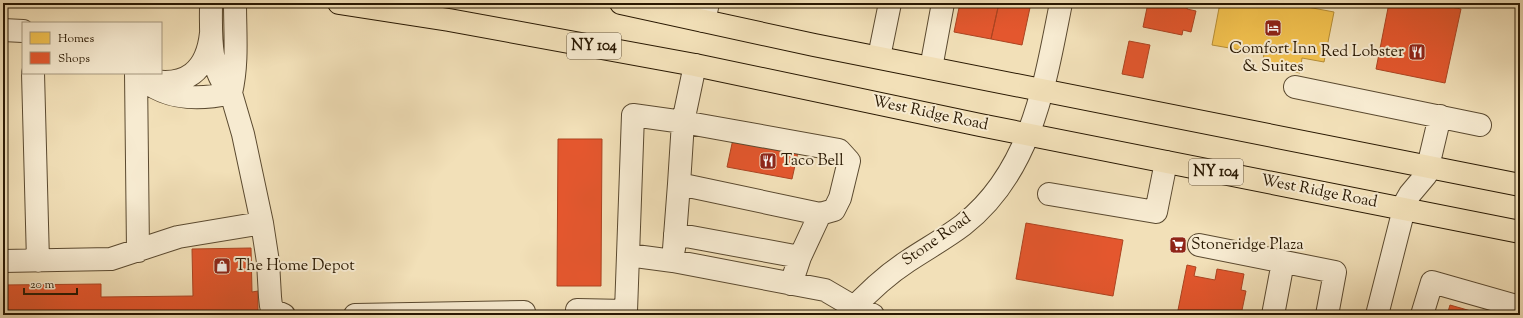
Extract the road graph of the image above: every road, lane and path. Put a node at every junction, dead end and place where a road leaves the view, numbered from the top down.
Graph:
1 (210, 3) edge
2 (234, 3) edge
3 (339, 3) edge
4 (621, 3) edge
5 (890, 3) edge
6 (943, 3) edge
7 (1060, 3) edge
8 (706, 12) edge
9 (3, 30) edge
10 (22, 31) edge
11 (211, 33) junction
12 (878, 58) junction
13 (694, 65) junction
14 (931, 68) junction
15 (33, 74) edge
16 (137, 74) edge
17 (1295, 87) dead end
18 (1043, 90) junction
19 (231, 93) junction
20 (1440, 116) junction
21 (683, 122) junction
22 (1480, 125) dead end
23 (1028, 135) junction
24 (1166, 162) junction
25 (1429, 166) junction
26 (679, 184) junction
27 (1520, 185) edge
28 (1049, 194) dead end
29 (1404, 209) junction
30 (820, 214) junction
31 (262, 223) junction
32 (1520, 232) edge
33 (675, 234) junction
34 (1199, 245) dead end
35 (138, 251) junction
36 (628, 255) junction
37 (800, 257) junction
38 (3, 261) edge
39 (38, 261) junction
40 (673, 261) junction
41 (1282, 262) junction
42 (791, 284) junction
43 (1520, 307) edge
44 (577, 310) dead end
45 (858, 312) edge
46 (613, 313) edge
47 (284, 315) edge
48 (356, 315) edge
49 (524, 315) edge
50 (1273, 315) edge
51 (1327, 315) edge
52 (1377, 315) edge
53 (1422, 315) edge

1 - 11 street
2 - 19 street
3 - 13 highway, West Ridge Road / NY 104
4 - 8 highway
5 - 12 street
6 - 14 street
7 - 18 street, Stone Road
8 - 12 highway
9 - 10 street
11 - 16 street
11 - 19 street
12 - 14 highway
13 - 21 street
13 - 23 highway, West Ridge Road / NY 104
14 - 18 highway
15 - 39 street
16 - 19 street
16 - 35 street
17 - 20 street
18 - 23 street, Stone Road
18 - 25 highway
19 - 31 street
20 - 22 street
20 - 25 street
21 - 26 street
21 - 30 street
21 - 36 street
23 - 24 highway, West Ridge Road / NY 104
23 - 45 street, Stone Road
24 - 28 street
24 - 29 highway, West Ridge Road / NY 104
25 - 27 highway
25 - 29 street
26 - 30 street
26 - 33 street
29 - 32 highway, West Ridge Road / NY 104
29 - 52 street
30 - 37 street
31 - 35 street
31 - 47 street
33 - 37 street
33 - 40 street
34 - 41 street
35 - 39 street
36 - 40 street
36 - 46 street
37 - 42 street
38 - 39 street
40 - 42 street
41 - 50 street
41 - 51 street
42 - 45 street
43 - 53 street
44 - 46 street
48 - 49 street

